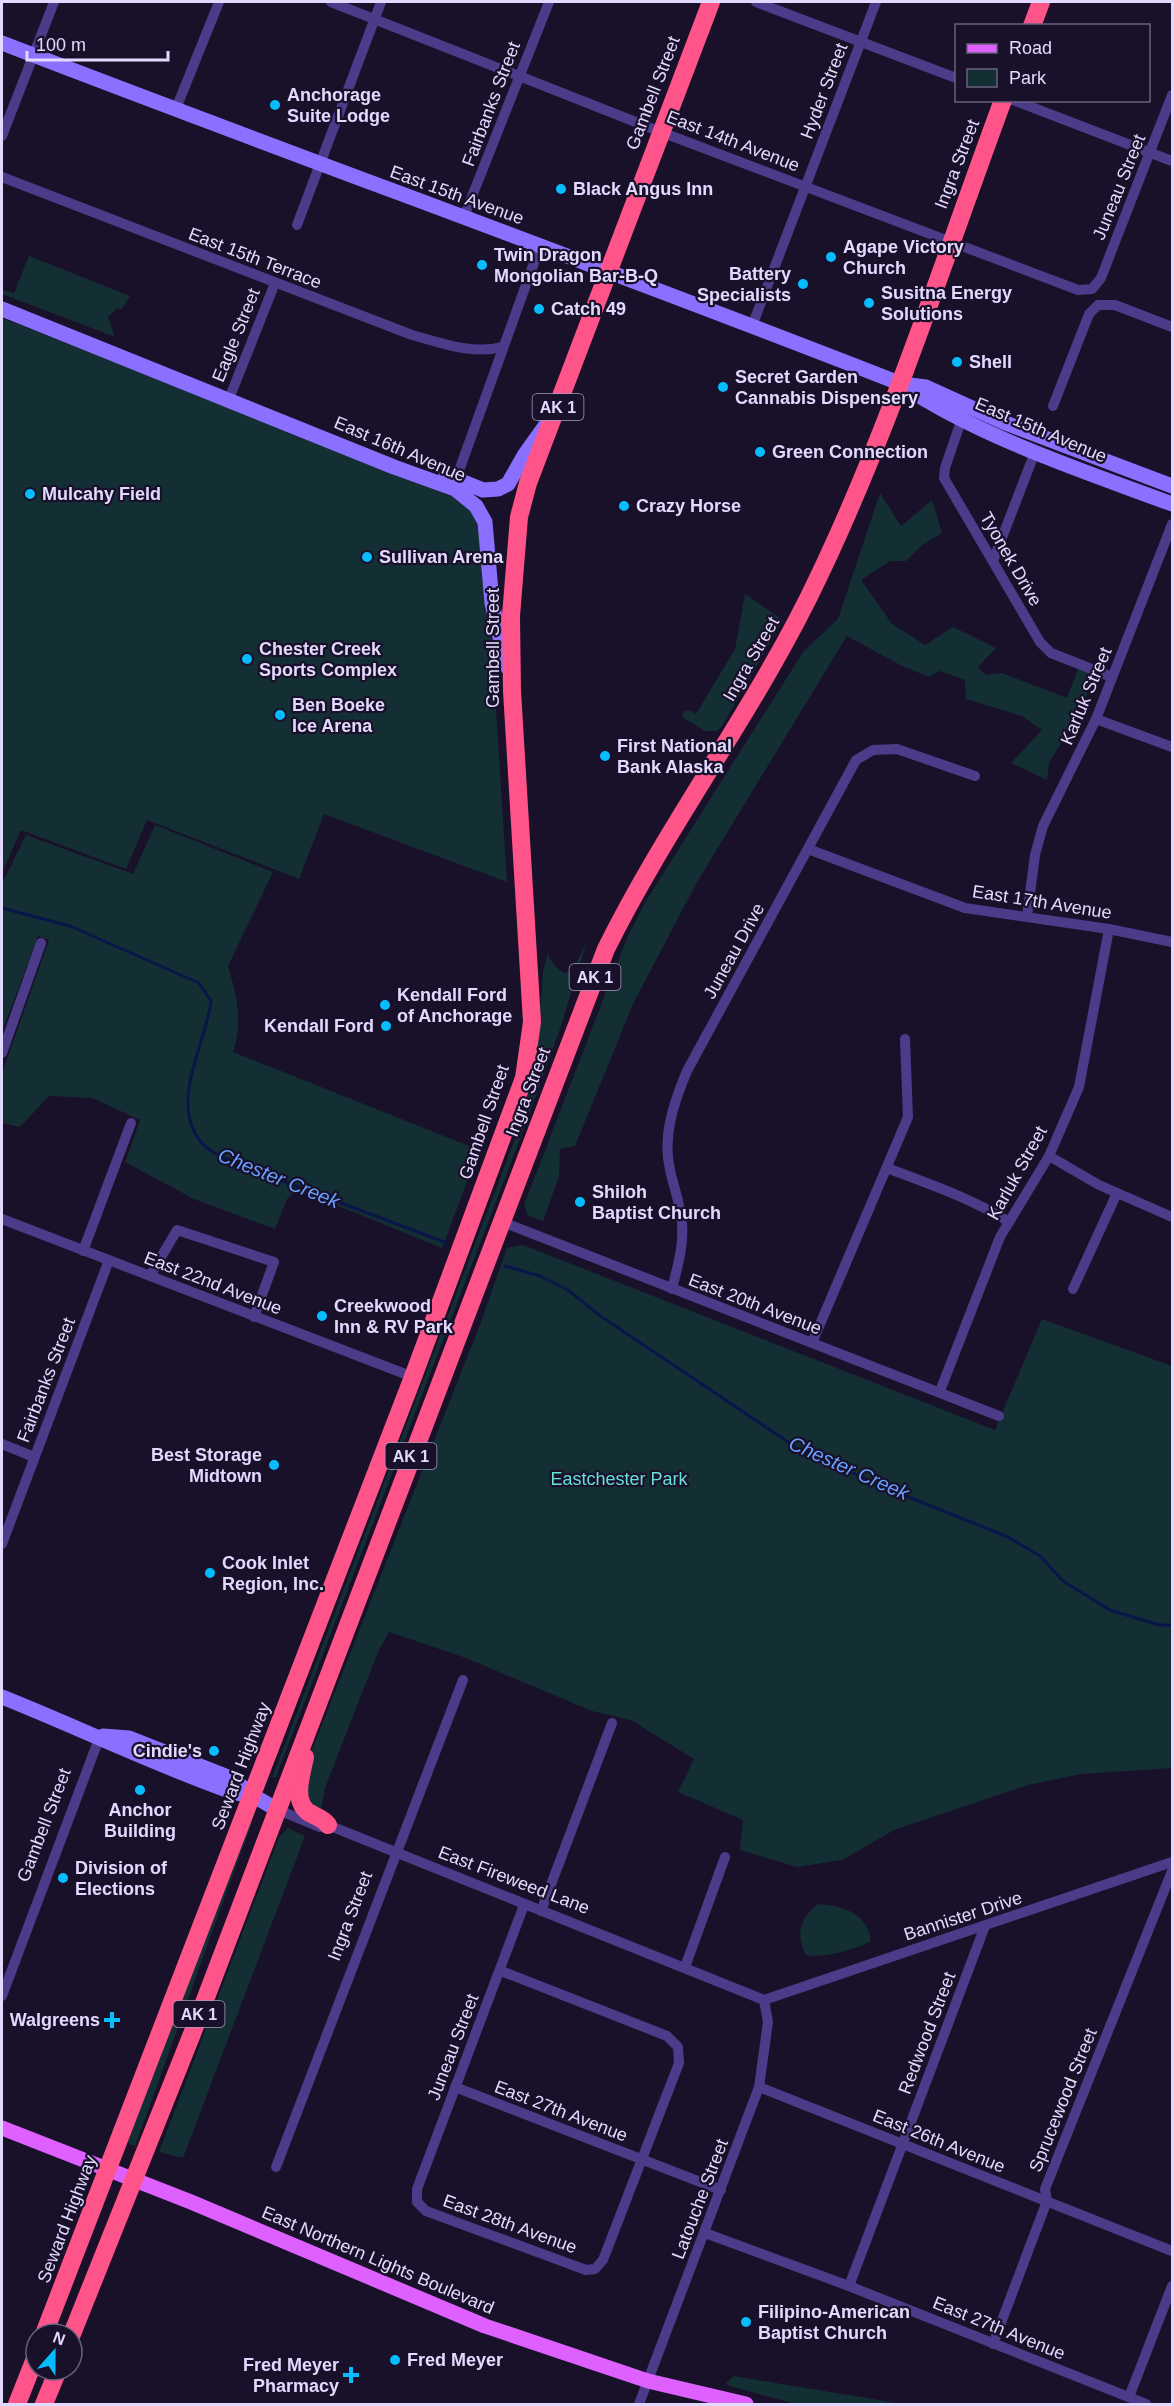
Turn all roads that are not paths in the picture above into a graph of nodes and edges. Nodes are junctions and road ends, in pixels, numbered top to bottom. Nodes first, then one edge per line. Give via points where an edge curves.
1 (54, 2) edge
2 (219, 2) edge
3 (331, 2) edge
4 (381, 2) edge
5 (549, 2) edge
6 (711, 2) edge
7 (756, 2) edge
8 (876, 2) edge
9 (1041, 2) edge
10 (374, 18) junction
11 (1033, 24) edge
12 (861, 41) junction
13 (2, 43) edge
14 (33, 55) junction
15 (519, 77) junction
16 (955, 77) edge
17 (1173, 95) edge
18 (1002, 102) edge
19 (1018, 102) edge
20 (175, 111) junction
21 (661, 132) junction
22 (2, 136) edge
23 (1151, 153) junction
24 (1173, 161) edge
25 (320, 164) junction
26 (2, 177) edge
27 (805, 187) junction
28 (464, 219) junction
29 (297, 225) dead end
30 (950, 242) junction
31 (540, 246) junction
32 (608, 271) junction
33 (274, 284) junction
34 (1092, 289) joint
35 (2, 309) edge
36 (752, 326) junction
37 (1173, 327) edge
38 (502, 347) junction
39 (899, 383) junction
40 (229, 399) junction
41 (1053, 406) dead end
42 (557, 410) junction
43 (962, 418) junction
44 (298, 426) junction
45 (1035, 452) junction
46 (456, 479) junction
47 (1173, 486) edge
48 (1173, 504) edge
49 (1173, 524) edge
50 (993, 561) junction
51 (1112, 677) junction
52 (513, 691) junction
53 (1096, 718) junction
54 (1173, 747) edge
55 (975, 776) dead end
56 (808, 849) junction
57 (1027, 916) junction
58 (1108, 929) junction
59 (1173, 942) edge
60 (41, 944) dead end
61 (905, 1039) dead end
62 (2, 1053) edge
63 (131, 1123) dead end
64 (1049, 1156) junction
65 (887, 1168) junction
66 (1117, 1193) junction
67 (475, 1212) joint
68 (1173, 1217) edge
69 (2, 1219) edge
70 (500, 1221) junction
71 (1009, 1222) junction
72 (83, 1251) junction
73 (109, 1260) junction
74 (150, 1276) junction
75 (672, 1289) junction
76 (1073, 1289) dead end
77 (254, 1317) junction
78 (812, 1343) junction
79 (413, 1377) junction
80 (940, 1391) junction
81 (999, 1416) dead end
82 (2, 1444) edge
83 (34, 1457) junction
84 (2, 1544) edge
85 (463, 1680) dead end
86 (321, 1691) junction
87 (2, 1697) edge
88 (612, 1723) dead end
89 (100, 1736) junction
90 (252, 1795) junction
91 (276, 1809) junction
92 (328, 1825) junction
93 (396, 1854) junction
94 (725, 1857) dead end
95 (1173, 1862) edge
96 (1173, 1871) edge
97 (524, 1905) junction
98 (541, 1911) junction
99 (985, 1926) junction
100 (685, 1967) junction
101 (501, 1971) junction
102 (2, 1996) edge
103 (764, 2000) junction
104 (455, 2087) junction
105 (759, 2087) junction
106 (2, 2128) edge
107 (903, 2144) junction
108 (643, 2160) junction
109 (276, 2168) dead end
110 (109, 2170) junction
111 (133, 2179) junction
112 (721, 2190) junction
113 (1047, 2201) junction
114 (417, 2202) joint
115 (705, 2233) junction
116 (1173, 2251) edge
117 (849, 2286) junction
118 (1173, 2286) edge
119 (49, 2322) edge
120 (77, 2322) edge
121 (993, 2344) junction
122 (648, 2381) junction
123 (26, 2382) edge
124 (53, 2382) edge
125 (1129, 2397) junction
126 (17, 2404) edge
127 (44, 2404) edge
128 (639, 2404) edge
129 (746, 2404) edge
130 (1146, 2404) edge

1 - 14 street
2 - 20 street
3 - 10 street, East 14th Avenue
4 - 10 street
5 - 15 street, Fairbanks Street
6 - 21 highway, Gambell Street / AK 1
7 - 12 street
8 - 12 street, Hyder Street
9 - 11 highway
10 - 15 street, East 14th Avenue
10 - 25 street
12 - 16 street
12 - 27 street, Hyder Street
13 - 14 main road, East 15th Avenue
14 - 20 main road, East 15th Avenue
14 - 22 street
15 - 21 street, East 14th Avenue
15 - 28 street, Fairbanks Street
17 - 23 street, Juneau Street
18 - 30 highway, Ingra Street / AK 1
19 - 23 street
20 - 25 main road, East 15th Avenue
21 - 27 street, East 14th Avenue
21 - 32 highway, Gambell Street / AK 1
23 - 24 street
23 - 34 street, Juneau Street via 1101,278
25 - 28 main road, East 15th Avenue
25 - 29 street
26 - 33 street, East 15th Terrace
27 - 30 street, East 14th Avenue
27 - 36 street, Hyder Street
28 - 31 main road, East 15th Avenue
30 - 34 street, East 14th Avenue via 1078,290
30 - 39 highway, Ingra Street / AK 1
31 - 32 main road, East 15th Avenue
31 - 38 street
32 - 36 main road, East 15th Avenue
32 - 42 highway, Gambell Street / AK 1
33 - 38 street, East 15th Terrace via 412,335 485,351
33 - 40 street, Eagle Street
35 - 40 main road, East 16th Avenue
36 - 39 main road, East 15th Avenue
37 - 41 street via 1114,305 1098,305 1089,314
38 - 46 street
39 - 43 main road, East 15th Avenue
39 - 47 main road, East 15th Avenue via 926,387 1003,422
39 - 70 highway, Ingra Street / AK 1 via 803,608 723,749 632,896 606,949
40 - 44 main road, East 16th Avenue
42 - 46 main road, East 16th Avenue via 508,484 483,490
42 - 52 highway, Gambell Street / AK 1 via 519,517 511,616
43 - 45 main road, East 15th Avenue
43 - 50 street, Tyonek Drive via 944,478
44 - 46 main road, East 16th Avenue via 343,436
44 - 52 main road, East 16th Avenue via 455,489 476,506 485,522 492,603
45 - 48 main road, East 15th Avenue
45 - 50 street
49 - 51 street, Karluk Street
50 - 51 street, Tyonek Drive via 1040,642 1051,653
51 - 53 street, Karluk Street
52 - 67 highway, Gambell Street / AK 1 via 532,1022 524,1078
53 - 54 street
53 - 57 street, Karluk Street via 1043,826
55 - 56 street, Juneau Drive via 897,749 873,750 856,760
56 - 57 street, East 17th Avenue via 965,908
56 - 75 street, Juneau Drive via 675,1098 667,1136 669,1167 682,1225 681,1251
57 - 58 street, East 17th Avenue
58 - 59 street, East 17th Avenue
58 - 64 street, Karluk Street via 1079,1087
60 - 62 street
61 - 65 street via 908,1117
63 - 72 street
64 - 66 street
64 - 71 street, Karluk Street
65 - 71 street via 953,1193
65 - 78 street
66 - 68 street
66 - 76 street
67 - 79 highway, Seward Highway / AK 1
69 - 72 street, East 22nd Avenue
70 - 75 street, East 20th Avenue
70 - 86 highway, AK 1
71 - 80 street, Karluk Street
72 - 73 street, East 22nd Avenue
73 - 74 street, East 22nd Avenue
73 - 83 street, Fairbanks Street
74 - 77 street, East 22nd Avenue
74 - 77 street via 177,1230 273,1262
75 - 78 street, East 20th Avenue
77 - 79 street, East 22nd Avenue
78 - 80 street, East 20th Avenue
79 - 90 highway, Seward Highway / AK 1
80 - 81 street, East 20th Avenue
82 - 83 street
83 - 84 street, Fairbanks Street
85 - 93 street, Ingra Street
86 - 91 highway, AK 1
86 - 92 highway via 298,1791 306,1810
87 - 89 main road, East Fireweed Lane
88 - 98 street
89 - 90 main road, East Fireweed Lane via 124,1750 201,1780
89 - 102 street, Gambell Street
90 - 91 main road, East Fireweed Lane
90 - 110 highway, Seward Highway / AK 1
91 - 92 street, East Fireweed Lane via 320,1827
91 - 111 highway, AK 1
92 - 93 street, East Fireweed Lane
93 - 97 street, East Fireweed Lane
93 - 109 street, Ingra Street
94 - 100 street
95 - 99 street, Bannister Drive
96 - 113 street, Sprucewood Street via 1045,2189
97 - 98 street, East Fireweed Lane
97 - 101 street, Juneau Street
98 - 100 street, East Fireweed Lane
99 - 103 street, Bannister Drive
99 - 107 street, Redwood Street
100 - 103 street, East Fireweed Lane
101 - 104 street, Juneau Street
101 - 108 street via 667,2036 678,2048 679,2063
103 - 105 street, Latouche Street via 768,2022
104 - 108 street, East 27th Avenue
104 - 114 street, Juneau Street via 417,2189
105 - 107 street, East 26th Avenue
105 - 112 street, Latouche Street
106 - 110 main road, East Northern Lights Boulevard
107 - 113 street, East 26th Avenue
107 - 117 street, Redwood Street
108 - 112 street, East 27th Avenue
108 - 114 street, East 28th Avenue via 603,2260 595,2269 586,2270 426,2211
110 - 111 main road, East Northern Lights Boulevard
110 - 119 highway, Seward Highway / AK 1
111 - 120 highway, AK 1
111 - 122 main road, East Northern Lights Boulevard via 484,2326
112 - 115 street, Latouche Street
113 - 116 street, East 26th Avenue
113 - 121 street, Sprucewood Street
115 - 117 street, East 27th Avenue
115 - 122 street, Latouche Street
117 - 121 street, East 27th Avenue
118 - 125 street
121 - 125 street, East 27th Avenue
122 - 128 street, Latouche Street
122 - 129 main road, East Northern Lights Boulevard
123 - 126 highway
124 - 127 highway
125 - 130 street, East 27th Avenue

